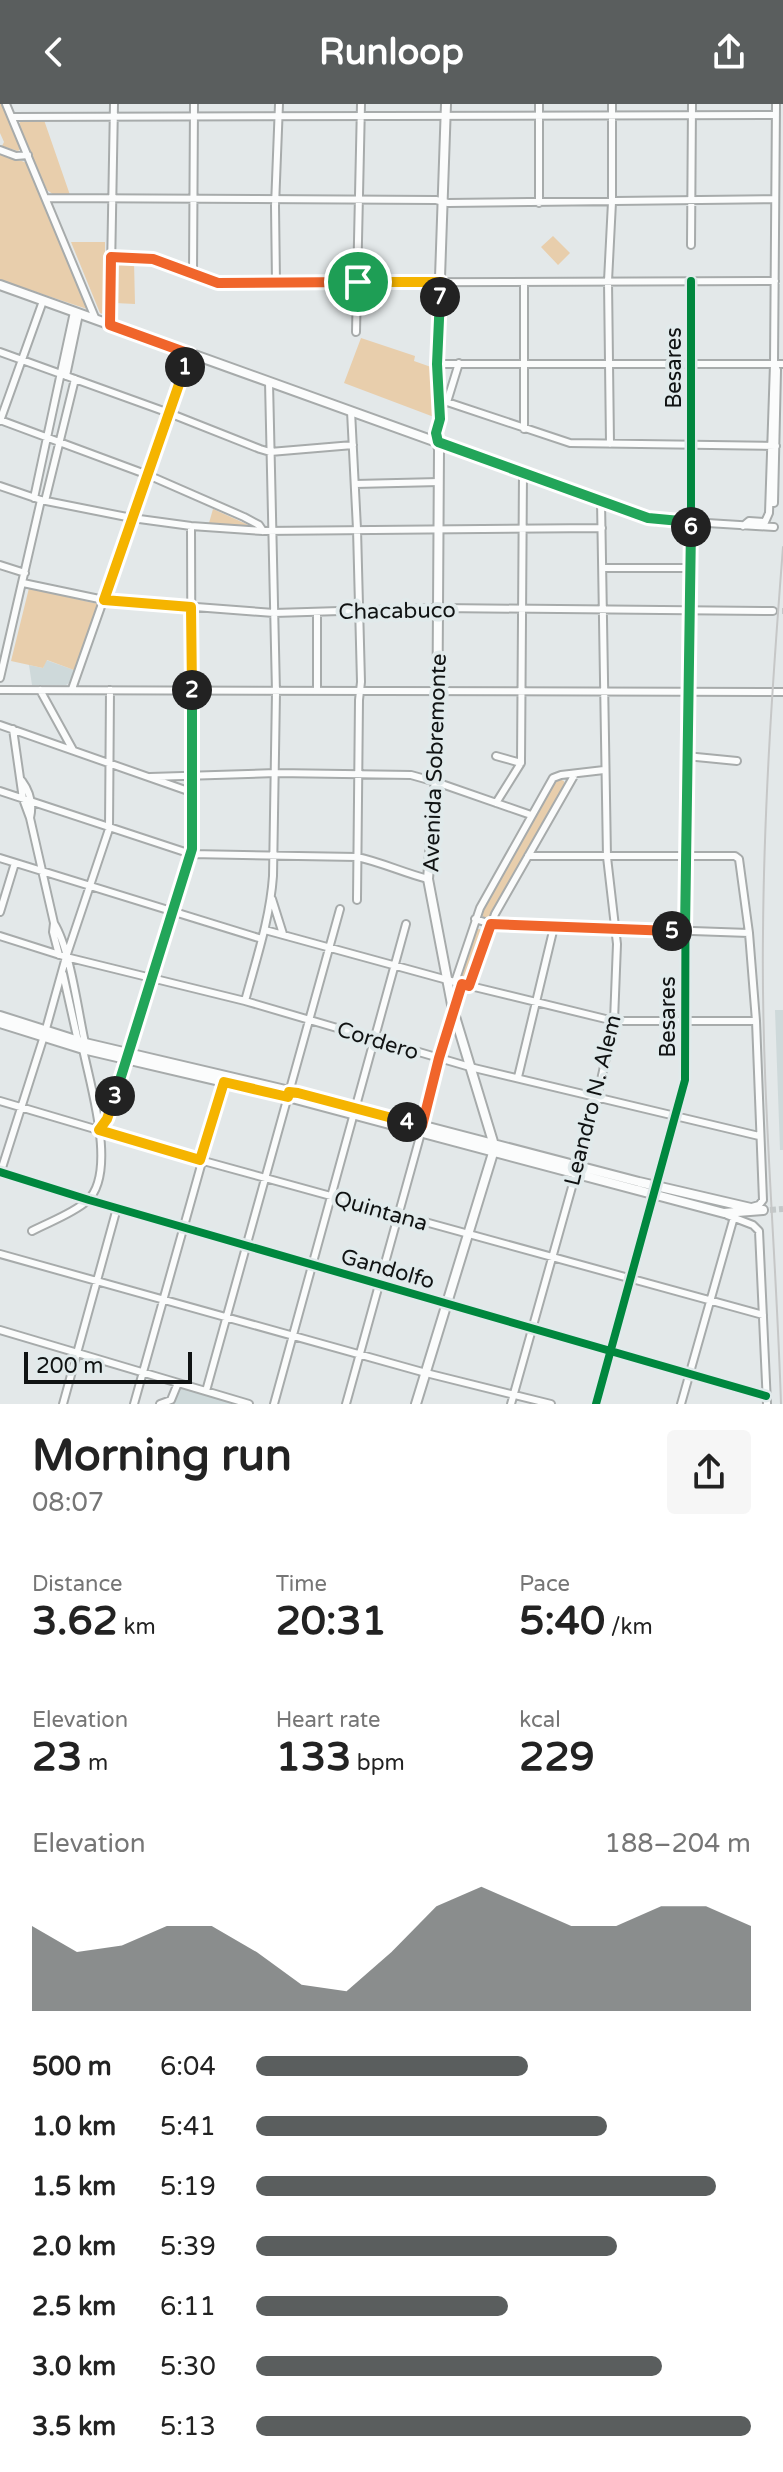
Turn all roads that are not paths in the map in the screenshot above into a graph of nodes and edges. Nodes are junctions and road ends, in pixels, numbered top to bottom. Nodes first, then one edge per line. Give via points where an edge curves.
1 (6, 104) edge
2 (114, 104) edge
3 (194, 104) edge
4 (279, 104) edge
5 (361, 104) edge
6 (446, 104) edge
7 (539, 104) edge
8 (612, 104) edge
9 (692, 104) edge
10 (776, 104) edge
11 (776, 115) junction
12 (445, 116) junction
13 (540, 116) junction
14 (692, 116) junction
15 (12, 117) junction
16 (115, 117) junction
17 (194, 117) junction
18 (278, 117) junction
19 (361, 117) junction
20 (612, 117) junction
21 (0, 150) edge
22 (28, 155) junction
23 (46, 198) junction
24 (112, 199) junction
25 (775, 199) junction
26 (193, 200) junction
27 (276, 200) junction
28 (359, 200) junction
29 (442, 201) junction
30 (612, 202) junction
31 (691, 202) junction
32 (539, 203) junction
33 (691, 245) dead end
34 (111, 257) junction
35 (193, 274) junction
36 (608, 281) junction
37 (691, 281) junction
38 (775, 281) junction
39 (276, 282) junction
40 (358, 282) junction
41 (441, 282) junction
42 (524, 282) junction
43 (0, 285) edge
44 (43, 301) junction
45 (77, 313) junction
46 (96, 320) junction
47 (110, 325) junction
48 (356, 332) dead end
49 (0, 352) edge
50 (190, 354) junction
51 (23, 360) junction
52 (459, 363) junction
53 (610, 363) junction
54 (437, 364) junction
55 (525, 364) junction
56 (691, 364) junction
57 (774, 364) junction
58 (783, 364) edge
59 (64, 375) junction
60 (75, 379) junction
61 (269, 382) junction
62 (443, 404) junction
63 (351, 411) junction
64 (169, 413) junction
65 (0, 420) edge
66 (524, 429) junction
67 (49, 437) junction
68 (59, 441) junction
69 (438, 442) junction
70 (610, 444) junction
71 (353, 445) junction
72 (690, 445) junction
73 (774, 446) junction
74 (270, 452) junction
75 (523, 473) junction
76 (148, 475) junction
77 (439, 482) junction
78 (355, 484) junction
79 (0, 486) edge
80 (40, 500) junction
81 (601, 501) junction
82 (132, 518) junction
83 (691, 522) junction
84 (191, 526) junction
85 (743, 526) junction
86 (774, 527) dead end
87 (439, 528) junction
88 (522, 528) junction
89 (602, 528) junction
90 (357, 529) junction
91 (263, 531) junction
92 (273, 532) junction
93 (0, 565) edge
94 (603, 568) junction
95 (690, 568) junction
96 (25, 573) junction
97 (23, 583) junction
98 (104, 600) junction
99 (191, 607) junction
100 (439, 608) junction
101 (521, 609) junction
102 (603, 609) junction
103 (689, 610) junction
104 (359, 611) junction
105 (773, 611) tunnel mouth
106 (317, 612) junction
107 (274, 613) junction
108 (4, 647) edge
109 (0, 678) edge
110 (72, 689) junction
111 (0, 690) edge
112 (40, 690) junction
113 (110, 690) junction
114 (192, 690) junction
115 (317, 691) junction
116 (439, 691) junction
117 (521, 691) junction
118 (276, 692) junction
119 (359, 692) junction
120 (603, 692) junction
121 (688, 692) junction
122 (783, 692) edge
123 (0, 725) edge
124 (13, 729) junction
125 (73, 751) junction
126 (496, 756) dead end
127 (686, 756) junction
128 (737, 761) dead end
129 (521, 763) junction
130 (109, 764) junction
131 (604, 770) junction
132 (276, 773) junction
133 (358, 774) junction
134 (575, 774) junction
135 (192, 775) junction
136 (562, 775) junction
137 (150, 777) junction
138 (436, 782) junction
139 (567, 786) junction
140 (0, 791) edge
141 (191, 792) junction
142 (26, 800) junction
143 (496, 803) junction
144 (531, 815) junction
145 (109, 829) junction
146 (191, 854) junction
147 (274, 856) junction
148 (528, 856) junction
149 (686, 856) junction
150 (357, 857) junction
151 (607, 857) junction
152 (0, 858) edge
153 (15, 863) junction
154 (42, 871) junction
155 (428, 879) junction
156 (90, 886) junction
157 (272, 899) junction
158 (357, 900) dead end
159 (340, 909) dead end
160 (0, 912) edge
161 (173, 912) junction
162 (475, 919) junction
163 (406, 924) dead end
164 (491, 924) junction
165 (554, 927) junction
166 (616, 929) junction
167 (265, 930) junction
168 (685, 931) junction
169 (749, 933) junction
170 (283, 934) junction
171 (0, 936) edge
172 (262, 939) junction
173 (329, 947) junction
174 (62, 956) junction
175 (395, 965) junction
176 (62, 971) junction
177 (152, 977) junction
178 (458, 983) junction
179 (245, 1001) junction
180 (536, 1002) junction
181 (453, 1010) junction
182 (0, 1016) edge
183 (309, 1019) junction
184 (614, 1021) junction
185 (684, 1021) junction
186 (756, 1021) junction
187 (0, 1023) edge
188 (45, 1034) junction
189 (375, 1039) junction
190 (82, 1044) junction
191 (128, 1056) junction
192 (439, 1058) junction
193 (470, 1067) junction
194 (518, 1077) junction
195 (225, 1079) junction
196 (289, 1094) junction
197 (597, 1098) junction
198 (0, 1101) edge
199 (20, 1107) junction
200 (355, 1112) junction
201 (675, 1117) junction
202 (99, 1130) junction
203 (422, 1130) junction
204 (759, 1136) junction
205 (493, 1149) junction
206 (200, 1160) junction
207 (576, 1170) junction
208 (0, 1173) edge
209 (267, 1179) junction
210 (656, 1191) junction
211 (332, 1197) junction
212 (89, 1200) junction
213 (747, 1207) junction
214 (117, 1208) junction
215 (724, 1213) junction
216 (398, 1215) junction
217 (734, 1217) junction
218 (182, 1227) junction
219 (32, 1231) dead end
220 (468, 1235) junction
221 (248, 1246) junction
222 (0, 1254) edge
223 (551, 1257) junction
224 (313, 1265) junction
225 (97, 1280) junction
226 (631, 1280) junction
227 (380, 1284) junction
228 (162, 1299) junction
229 (709, 1301) junction
230 (448, 1303) junction
231 (763, 1315) junction
232 (228, 1317) junction
233 (531, 1327) junction
234 (0, 1330) edge
235 (293, 1335) junction
236 (611, 1351) junction
237 (76, 1353) junction
238 (359, 1354) junction
239 (142, 1372) junction
240 (426, 1373) junction
241 (689, 1374) junction
242 (178, 1383) junction
243 (206, 1391) junction
244 (513, 1394) junction
245 (766, 1400) edge
246 (63, 1404) edge
247 (134, 1404) edge
248 (160, 1404) edge
249 (249, 1404) edge
250 (274, 1404) edge
251 (346, 1404) edge
252 (416, 1404) edge
253 (511, 1404) edge
254 (551, 1404) edge
255 (596, 1404) edge
256 (681, 1404) edge

1 - 15 street
2 - 16 street
3 - 17 street
4 - 18 street
5 - 19 street
6 - 12 main road, Avenida Sobremonte
7 - 13 street
8 - 20 street
9 - 14 street
10 - 11 street
11 - 14 street
11 - 25 street
12 - 13 street
12 - 19 street
12 - 29 main road, Avenida Sobremonte
13 - 20 street
13 - 32 street
14 - 20 street
14 - 31 street
15 - 16 street
15 - 22 street
16 - 17 street
16 - 24 street
17 - 18 street
17 - 26 street
18 - 19 street
18 - 27 street
19 - 28 street
20 - 30 street
21 - 22 street
22 - 23 street
23 - 24 street
23 - 46 street
24 - 26 street
24 - 34 street
25 - 31 street
25 - 38 street
26 - 27 street
26 - 35 street
27 - 28 street
27 - 39 street
28 - 29 street
28 - 40 street
29 - 32 street
29 - 41 main road, Avenida Sobremonte
30 - 31 street
30 - 32 street
30 - 36 street
31 - 33 street
34 - 35 street via 153,259
34 - 47 street
35 - 39 street via 218,283
36 - 37 street
36 - 42 street
36 - 53 street
37 - 38 street
37 - 56 street, Besares
38 - 57 street
39 - 40 street
40 - 41 street
40 - 48 street
41 - 42 street
41 - 54 main road, Avenida Sobremonte
42 - 55 street
43 - 44 main road
44 - 45 main road
44 - 51 street
45 - 46 main road
45 - 59 street
46 - 47 main road
47 - 50 main road
49 - 51 street
50 - 61 main road
50 - 64 street
51 - 59 street
51 - 65 street
52 - 54 street
52 - 55 street
52 - 62 street
53 - 55 street
53 - 56 street
53 - 70 street
54 - 62 main road, Avenida Sobremonte
55 - 66 street
56 - 57 street
56 - 72 street, Besares
57 - 58 street
57 - 73 street
59 - 60 street
59 - 67 street
60 - 64 street
60 - 68 street
61 - 63 main road
61 - 74 street
62 - 66 street
62 - 69 main road, Avenida Sobremonte
63 - 69 main road
63 - 71 street
64 - 74 street
64 - 76 street
65 - 67 street
66 - 70 street via 570,443
67 - 68 street
67 - 80 street
68 - 76 street
68 - 80 street
69 - 75 main road
69 - 77 main road, Avenida Sobremonte
70 - 72 street
71 - 74 street
71 - 78 street
72 - 73 street
72 - 83 street, Besares
73 - 85 street via 769,513 765,522
74 - 92 street
75 - 81 main road
75 - 88 street
76 - 82 street
76 - 91 street via 244,517
77 - 78 street
77 - 87 main road, Avenida Sobremonte
78 - 90 street
79 - 80 street
80 - 82 street
80 - 96 street
81 - 83 main road via 659,521
81 - 89 street, Leandro N. Alem
82 - 84 street
82 - 98 street
83 - 85 street
83 - 95 street, Besares
84 - 91 street
84 - 99 street
85 - 86 street
87 - 88 street
87 - 90 street
87 - 100 main road, Avenida Sobremonte
88 - 89 street
88 - 101 street
89 - 94 street, Leandro N. Alem
90 - 92 street
90 - 104 street
91 - 92 street
92 - 107 street
93 - 96 street
94 - 95 street
94 - 102 street, Leandro N. Alem
95 - 103 street, Besares
96 - 97 street
97 - 98 street, Chacabuco
97 - 108 street
98 - 99 street, Chacabuco
98 - 110 street
99 - 107 street, Chacabuco
99 - 114 street
100 - 101 street, Chacabuco
100 - 104 street, Chacabuco
100 - 116 main road, Avenida Sobremonte
101 - 102 street, Chacabuco
101 - 117 street
102 - 103 street, Chacabuco
102 - 120 street, Leandro N. Alem
103 - 105 street, Chacabuco
103 - 121 street, Besares
104 - 106 street, Chacabuco
104 - 119 street
106 - 107 street, Chacabuco
106 - 115 street
107 - 118 street
108 - 109 street
110 - 112 street
110 - 113 street
111 - 112 street
112 - 125 street
113 - 114 street
113 - 130 street
114 - 118 street
114 - 135 street
115 - 118 street
115 - 119 street
116 - 117 street
116 - 119 street
116 - 138 main road, Avenida Sobremonte
117 - 120 street
117 - 129 street
118 - 132 street
119 - 133 street
120 - 121 street
120 - 131 street, Leandro N. Alem
121 - 122 street
121 - 127 street, Besares
123 - 124 street
124 - 125 street
124 - 142 street
125 - 130 street
126 - 129 street
127 - 128 street
127 - 149 street, Besares
129 - 143 street
130 - 137 street
130 - 145 street
131 - 134 street
131 - 151 street, Leandro N. Alem
132 - 133 street
132 - 135 street
132 - 147 street
133 - 138 street via 411,775
133 - 150 street
134 - 136 street
134 - 139 street
135 - 137 street
135 - 141 street
136 - 139 street
136 - 144 street via 553,778
137 - 141 street
138 - 143 street
138 - 155 main road, Avenida Sobremonte
139 - 148 street
140 - 142 street
141 - 146 street
142 - 145 street
142 - 154 street
143 - 144 street
144 - 162 street
145 - 146 street
145 - 156 street
146 - 147 street
146 - 161 street
147 - 150 street
147 - 157 street
148 - 151 street
148 - 164 street
149 - 151 street
149 - 168 street, Besares
149 - 169 street via 739,859
150 - 155 street
150 - 158 street
151 - 166 street, Leandro N. Alem
152 - 153 street
153 - 154 street
153 - 160 street
154 - 156 street
154 - 174 street
155 - 178 main road, Avenida Sobremonte
156 - 161 street
156 - 174 street
157 - 167 street
157 - 170 street
159 - 173 street
161 - 172 street
161 - 177 street
162 - 164 street
162 - 178 street
163 - 175 street
164 - 165 street
164 - 178 street
165 - 166 street
165 - 180 street
166 - 168 street
166 - 184 street, Leandro N. Alem
167 - 170 street
167 - 172 street
168 - 169 street
168 - 185 street, Besares
169 - 186 street
170 - 173 street
171 - 174 street, Cordero
172 - 179 street
173 - 175 street
173 - 183 street
174 - 176 street
174 - 177 street, Cordero
174 - 190 street
175 - 178 street
175 - 189 street
176 - 188 street
176 - 190 street
177 - 179 street, Cordero
177 - 191 street
178 - 180 street
178 - 181 main road, Avenida Sobremonte
178 - 181 street
179 - 183 street, Cordero
180 - 184 street
180 - 194 street
181 - 192 street
181 - 193 main road, Avenida Sobremonte
182 - 188 main road
183 - 189 street, Cordero
183 - 196 street
184 - 185 street
184 - 197 street, Leandro N. Alem
185 - 186 street
185 - 201 street, Besares via 685,1080
186 - 204 street
187 - 188 main road
188 - 190 main road
188 - 199 street
189 - 192 street, Cordero
189 - 200 street
190 - 191 main road
190 - 202 street
191 - 195 main road
191 - 202 street
192 - 193 street, Cordero
192 - 203 street
193 - 194 street, Cordero
193 - 205 main road, Avenida Sobremonte
194 - 197 street, Cordero
195 - 196 main road
195 - 206 street
196 - 200 main road
196 - 209 street
197 - 201 street, Cordero
197 - 207 street, Leandro N. Alem
198 - 199 street, Quintana
199 - 202 street, Quintana
199 - 208 street
200 - 203 main road
200 - 211 street
201 - 204 street, Cordero
201 - 210 street, Besares
202 - 206 street, Quintana
202 - 212 street via 101,1169
203 - 205 main road
203 - 216 street
204 - 213 street via 762,1202
205 - 207 main road
205 - 220 main road
206 - 209 street, Quintana
206 - 218 street
207 - 210 main road
207 - 223 street, Leandro N. Alem
208 - 212 street, Gandolfo
209 - 211 street, Quintana
209 - 221 street
210 - 213 main road
210 - 215 main road
210 - 226 street, Besares
211 - 216 street, Quintana
211 - 224 street
212 - 214 street, Gandolfo
212 - 219 street
213 - 215 main road via 766,1210
214 - 218 street, Gandolfo
214 - 225 street
215 - 217 street
216 - 220 street, Quintana
216 - 227 street
217 - 229 street
217 - 231 street via 757,1227
218 - 221 street, Gandolfo
218 - 228 street
220 - 223 street, Quintana
220 - 230 main road
221 - 224 street, Gandolfo
221 - 232 street
222 - 225 street
223 - 226 street, Quintana
223 - 233 street, Leandro N. Alem
224 - 227 street, Gandolfo
224 - 235 street
225 - 228 street
225 - 237 street
226 - 229 street, Quintana
226 - 236 street, Besares
227 - 230 street, Gandolfo
227 - 238 street
228 - 232 street
228 - 239 street
229 - 231 street, Quintana
229 - 241 street
230 - 233 street, Gandolfo
230 - 240 main road
231 - 245 street
232 - 235 street
232 - 243 street
233 - 236 street, Gandolfo
233 - 244 street, Leandro N. Alem
234 - 237 street
235 - 238 street
235 - 250 street
236 - 241 street, Gandolfo
236 - 255 street, Besares
237 - 239 street
237 - 246 street
238 - 240 street
238 - 251 street
239 - 242 street
239 - 247 street
240 - 244 street
240 - 252 main road
241 - 245 street, Gandolfo
241 - 256 street
242 - 243 street
242 - 248 street via 171,1400
243 - 249 street
244 - 253 street, Leandro N. Alem
244 - 254 street

